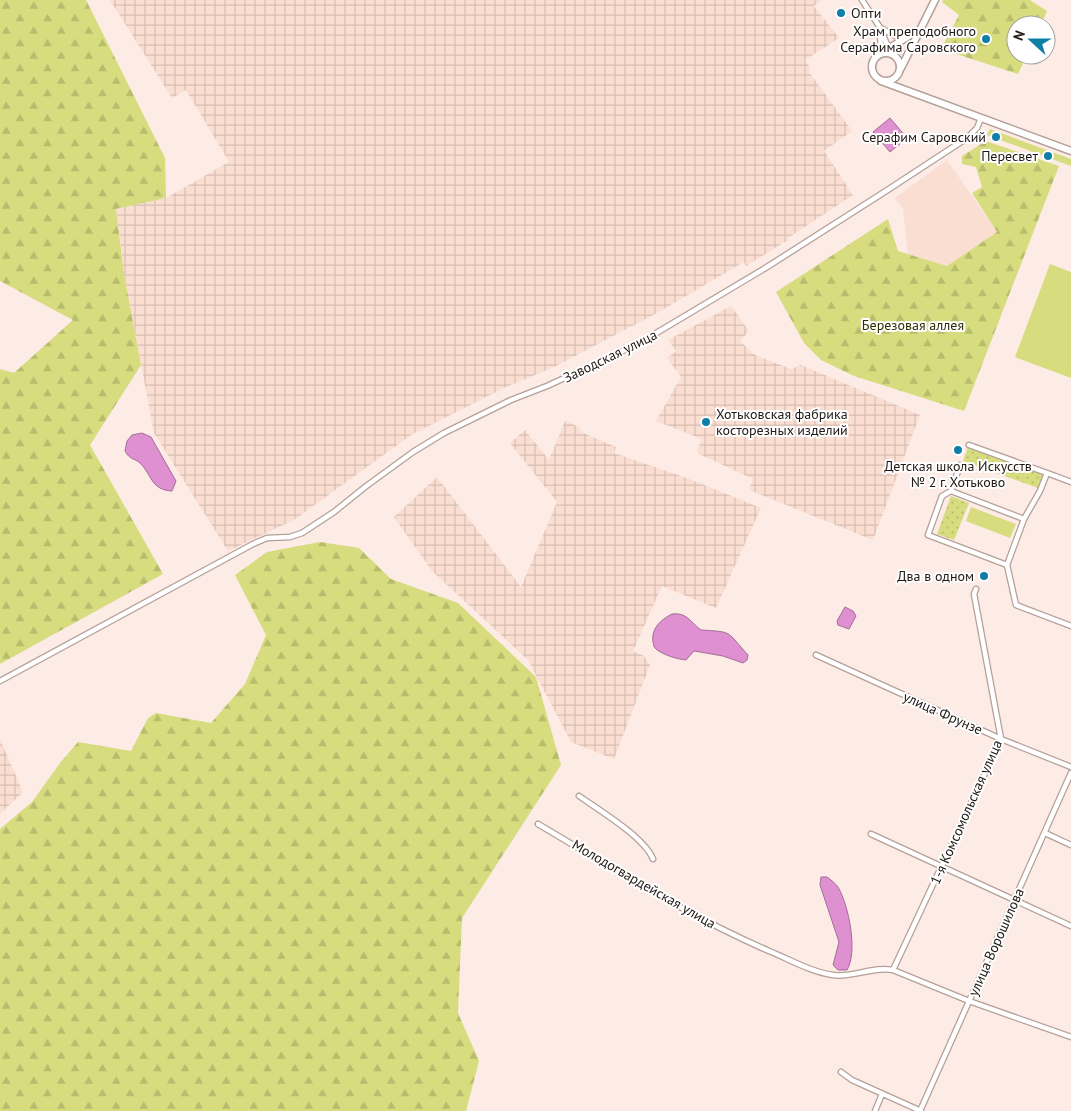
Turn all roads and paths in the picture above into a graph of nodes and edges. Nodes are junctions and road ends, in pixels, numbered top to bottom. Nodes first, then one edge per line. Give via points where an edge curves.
1 (862, 0) edge
2 (935, 0) edge
3 (879, 25) junction
4 (921, 27) junction
5 (912, 36) junction
6 (889, 49) junction
7 (881, 53) junction
8 (895, 56) junction
9 (875, 58) junction
10 (899, 72) junction
11 (881, 81) junction
12 (907, 90) junction
13 (981, 118) junction
14 (1071, 151) edge
15 (969, 445) dead end
16 (960, 465) dead end
17 (1047, 473) junction
18 (1071, 482) edge
19 (951, 491) junction
20 (1024, 519) junction
21 (1007, 565) junction
22 (976, 589) dead end
23 (1071, 626) edge
24 (816, 655) dead end
25 (0, 681) edge
26 (1001, 740) junction
27 (1071, 767) edge
28 (1071, 773) edge
29 (579, 796) dead end
30 (538, 824) dead end
31 (1045, 833) junction
32 (871, 834) dead end
33 (1071, 845) edge
34 (653, 859) dead end
35 (942, 867) junction
36 (1015, 901) junction
37 (1071, 926) edge
38 (893, 970) junction
39 (970, 1001) junction
40 (1071, 1037) edge
41 (841, 1072) dead end
42 (882, 1094) junction
43 (875, 1111) edge
44 (920, 1111) edge

1 - 3 street
2 - 4 street
3 - 5 street via 896,36
3 - 6 street
3 - 9 street via 881,47
4 - 5 street
4 - 10 street
5 - 6 street
6 - 7 street
6 - 8 street
7 - 8 street
7 - 9 street
8 - 10 street via 900,63
9 - 11 street via 871,69
10 - 11 street via 891,80
10 - 12 street via 901,85
11 - 12 street
12 - 13 street
13 - 14 street
13 - 25 street, Заводская улица via 977,128 966,138 886,192 653,335 444,433 302,533 260,541
15 - 17 street
16 - 19 street
17 - 18 street
17 - 20 street
19 - 20 street
19 - 21 street via 942,496 928,535
20 - 21 street
21 - 23 street via 1016,605
22 - 26 street, 1-я Комсомольская улица via 974,594
24 - 26 street, улица Фрунзе
26 - 27 street, улица Фрунзе
26 - 35 street, 1-я Комсомольская улица
28 - 31 street, улица Ворошилова
29 - 34 street via 646,847
30 - 38 street, Молодогвардейская улица via 674,905 807,967 844,976
31 - 33 street
31 - 36 street, улица Ворошилова
32 - 35 street
35 - 36 street
35 - 38 street, 1-я Комсомольская улица
36 - 37 street
36 - 39 street, улица Ворошилова
38 - 39 street
39 - 40 street
39 - 44 street, улица Ворошилова
41 - 42 street
42 - 43 street
42 - 44 street

